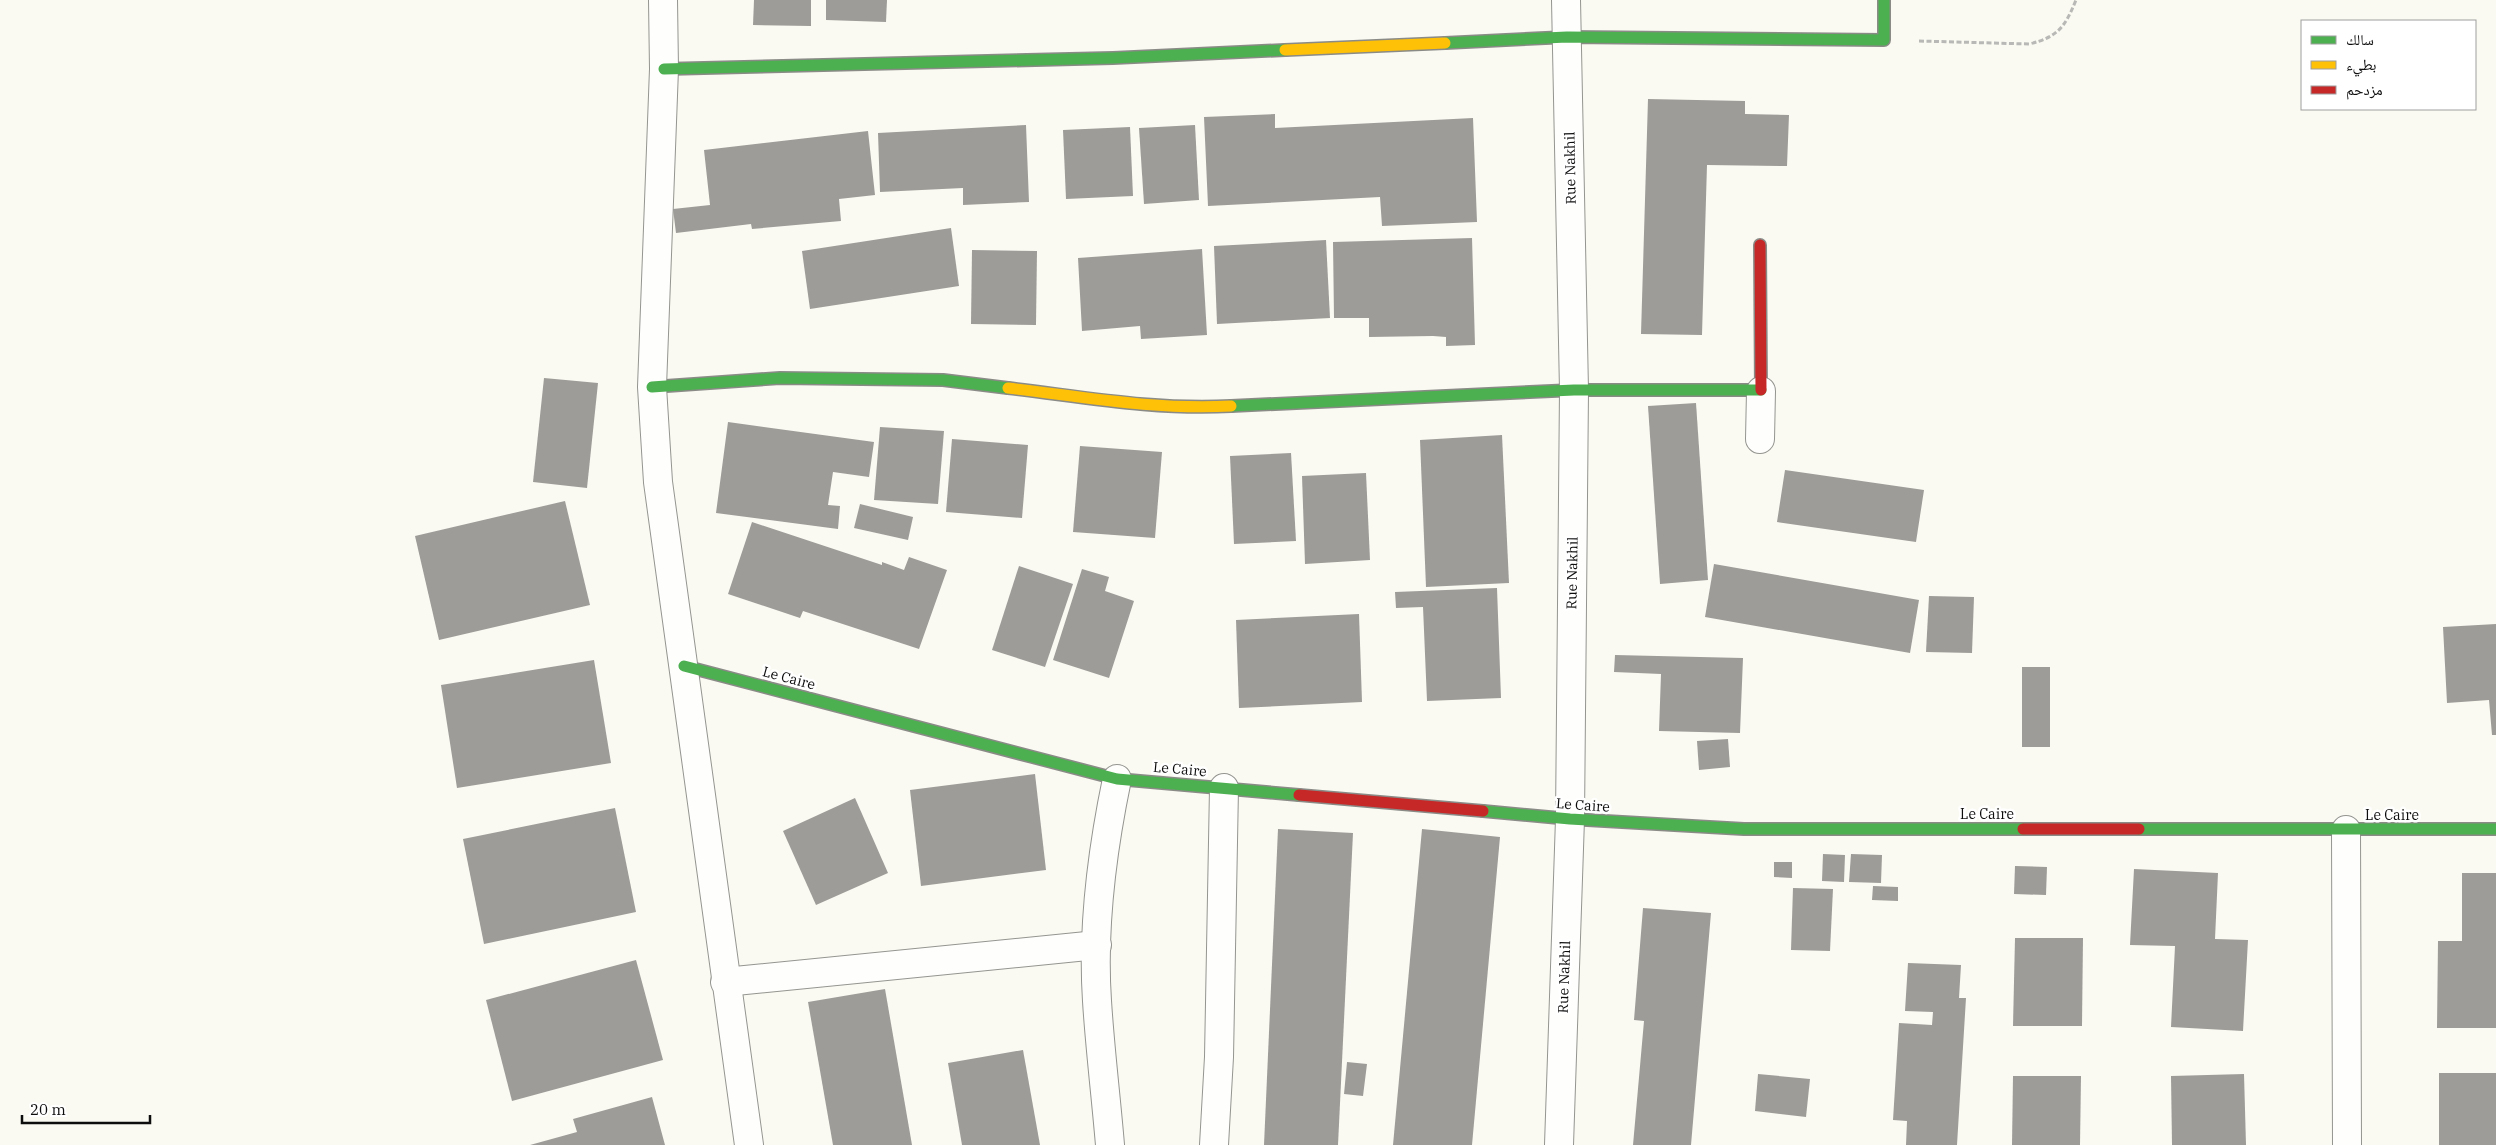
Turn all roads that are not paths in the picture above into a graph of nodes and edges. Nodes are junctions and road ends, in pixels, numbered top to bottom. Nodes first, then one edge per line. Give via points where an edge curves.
1 (664, 0) edge
2 (1566, 0) edge
3 (1884, 0) edge
4 (1567, 37) junction
5 (664, 69) junction
6 (1760, 245) dead end
7 (652, 388) junction
8 (1574, 390) junction
9 (1761, 391) junction
10 (1760, 439) dead end
11 (684, 666) junction
12 (1117, 779) junction
13 (1224, 788) junction
14 (1570, 820) junction
15 (2496, 829) edge
16 (2346, 830) junction
17 (1097, 945) junction
18 (725, 982) junction
19 (749, 1145) edge
20 (1110, 1145) edge
21 (1214, 1145) edge
22 (1558, 1145) edge
23 (2347, 1145) edge

1 - 5 street
2 - 4 street, Rue Nakhil
3 - 4 street via 1884,40
4 - 5 street via 1113,58
4 - 8 street, Rue Nakhil
5 - 7 street
6 - 9 street
7 - 8 street via 780,378 942,380 1125,404 1187,408
7 - 11 street via 658,482
8 - 9 street
8 - 14 street, Rue Nakhil
9 - 10 street
11 - 12 street, Le Caire
11 - 18 street
12 - 13 street, Le Caire
12 - 17 street via 1105,837
13 - 14 street, Le Caire
13 - 21 street via 1219,1057
14 - 16 street, Le Caire via 1744,829
14 - 22 street, Rue Nakhil
15 - 16 street, Le Caire
16 - 23 street
17 - 18 street
17 - 20 street via 1097,1000
18 - 19 street

